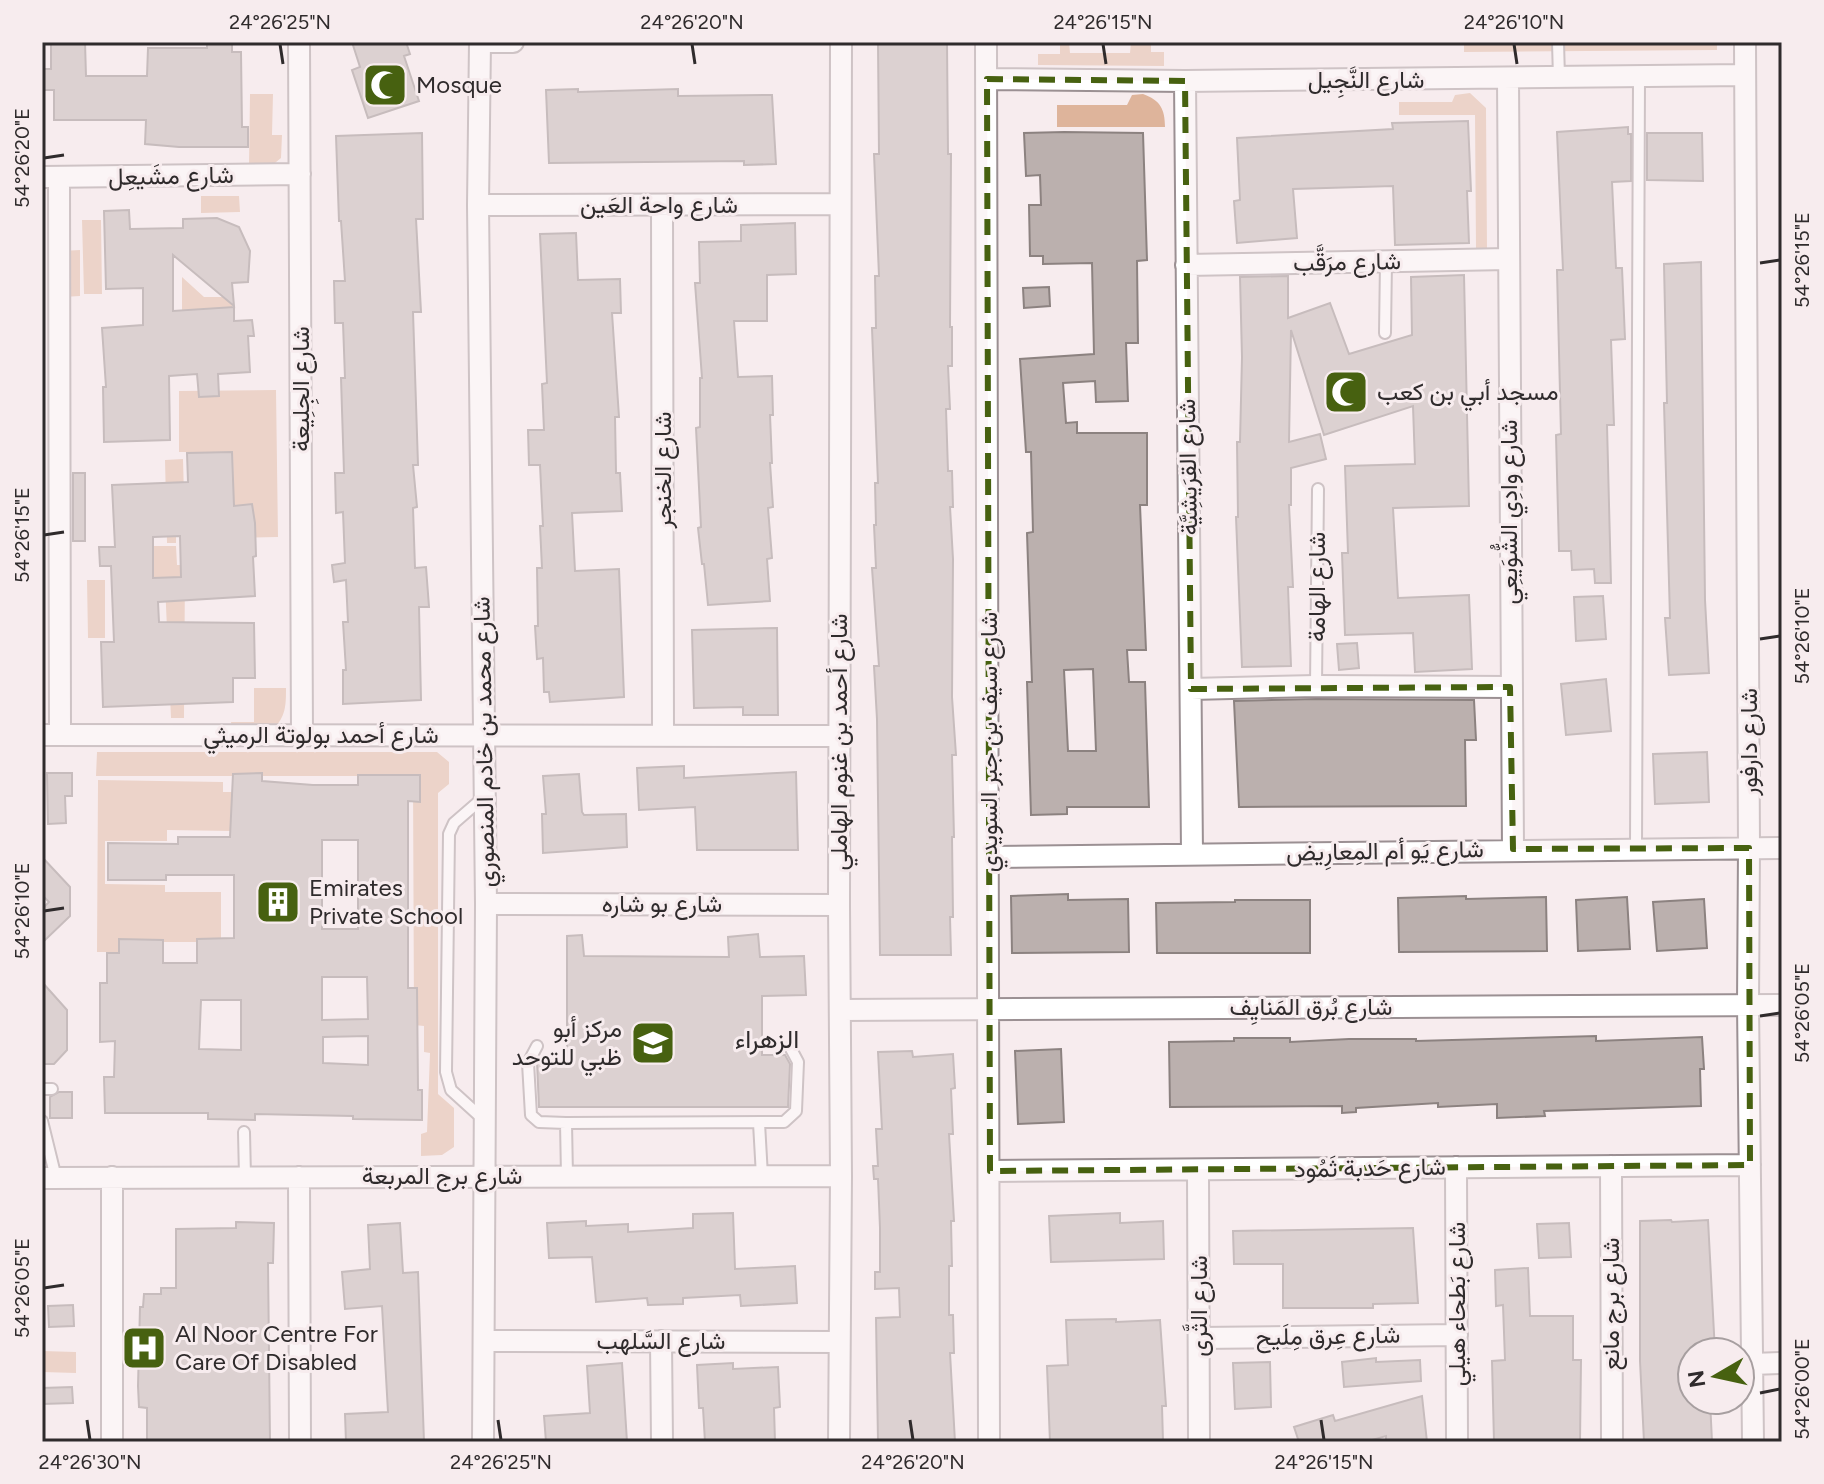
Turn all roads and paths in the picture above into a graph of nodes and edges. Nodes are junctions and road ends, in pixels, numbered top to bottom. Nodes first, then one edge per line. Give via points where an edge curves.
1 (299, 42) edge
2 (480, 42) edge
3 (513, 42) edge
4 (841, 42) edge
5 (986, 42) edge
6 (1558, 42) edge
7 (1745, 42) edge
8 (1745, 75) junction
9 (1639, 77) junction
10 (1559, 78) junction
11 (987, 79) junction
12 (1508, 79) junction
13 (1185, 81) junction
14 (300, 174) junction
15 (50, 177) edge
16 (840, 204) junction
17 (478, 205) junction
18 (662, 205) junction
19 (1508, 259) junction
20 (1386, 261) junction
21 (1186, 265) junction
22 (1385, 333) dead end
23 (1318, 489) dead end
24 (1316, 686) junction
25 (1510, 687) junction
26 (1191, 689) junction
27 (51, 735) edge
28 (302, 735) junction
29 (485, 735) junction
30 (663, 735) junction
31 (839, 736) junction
32 (485, 796) junction
33 (1636, 847) junction
34 (1749, 848) junction
35 (1782, 848) edge
36 (1513, 849) junction
37 (1192, 853) junction
38 (989, 857) junction
39 (486, 904) junction
40 (839, 905) junction
41 (1748, 1005) junction
42 (1782, 1005) edge
43 (989, 1009) junction
44 (840, 1010) junction
45 (537, 1046) dead end
46 (790, 1047) dead end
47 (42, 1121) edge
48 (485, 1121) junction
49 (566, 1123) junction
50 (759, 1123) junction
51 (244, 1132) dead end
52 (1750, 1165) junction
53 (1611, 1166) junction
54 (1456, 1167) junction
55 (990, 1171) junction
56 (1198, 1171) junction
57 (485, 1175) junction
58 (567, 1176) junction
59 (762, 1176) junction
60 (841, 1176) junction
61 (112, 1177) junction
62 (245, 1177) junction
63 (299, 1177) junction
64 (49, 1178) edge
65 (1457, 1335) junction
66 (1752, 1336) edge
67 (1199, 1338) junction
68 (484, 1341) junction
69 (661, 1341) junction
70 (839, 1342) junction
71 (1782, 1363) edge
72 (1756, 1364) edge
73 (1753, 1416) edge
74 (112, 1442) edge
75 (300, 1442) edge
76 (483, 1442) edge
77 (662, 1442) edge
78 (839, 1442) edge
79 (989, 1442) edge
80 (1199, 1442) edge
81 (1457, 1442) edge
82 (1612, 1442) edge
83 (1753, 1442) edge

1 - 14 street, شارع الجِلِيعة
2 - 3 street
2 - 17 street, شارع محمد بن خادم المنصوري
4 - 16 street, شارع أحمد بن غنوم الهاملي
5 - 11 street, شارع سيف بن جبر السويدي
6 - 10 lane
7 - 8 street, شارع دارفور
8 - 9 street, شارع النَّجِيل
8 - 34 street, شارع دارفور
9 - 10 street, شارع النَّجِيل
9 - 33 lane
10 - 12 street, شارع النَّجِيل
11 - 13 street, شارع النَّجِيل
11 - 38 street, شارع سيف بن جبر السويدي
12 - 13 street, شارع النَّجِيل
12 - 19 street, شارع وادِي الشُّوَيعِي
13 - 21 street, شارع القِرَيشِيَّة
14 - 15 street, شارع مشَيعِل
14 - 28 street, شارع الجِلِيعة
15 - 27 street
16 - 18 street, شارع واحة العَين
16 - 31 street, شارع أحمد بن غنوم الهاملي
17 - 18 street, شارع واحة العَين
17 - 29 street, شارع محمد بن خادم المنصوري
18 - 30 street, شارع الخنجر
19 - 20 street, شارع مرَقَّب
19 - 25 street, شارع وادِي الشُّوَيعِي
20 - 21 street, شارع مرَقَّب
20 - 22 lane
21 - 26 street, شارع القِرَيشِيَّة
23 - 24 lane, شارع الهامة
24 - 25 street
24 - 26 street
25 - 36 street, شارع وادِي الشُّوَيعِي
26 - 37 street, شارع القِرَيشِيَّة
27 - 28 street, شارع أحمد بولوتة الرميثي
28 - 29 street, شارع أحمد بولوتة الرميثي
29 - 30 street, شارع أحمد بولوتة الرميثي
29 - 32 street, شارع محمد بن خادم المنصوري
30 - 31 street, شارع أحمد بولوتة الرميثي
31 - 40 street, شارع أحمد بن غنوم الهاملي
32 - 39 street, شارع محمد بن خادم المنصوري
32 - 48 lane via 449,834 446,1072 451,1090
33 - 34 street, شارع يَو أم المِعارِيض
33 - 36 street, شارع يَو أم المِعارِيض
34 - 35 street, شارع يَو أم المِعارِيض
34 - 41 street, شارع دارفور
36 - 37 street, شارع يَو أم المِعارِيض
37 - 38 street, شارع يَو أم المِعارِيض
38 - 43 street, شارع سيف بن جبر السويدي
39 - 40 street, شارع بو شاره
39 - 48 street, شارع محمد بن خادم المنصوري
40 - 44 street, شارع أحمد بن غنوم الهاملي
41 - 42 street, شارع بُرق المَنايِف
41 - 43 street, شارع بُرق المَنايِف
41 - 52 street, شارع دارفور
43 - 44 street, شارع بُرق المَنايِف
43 - 55 street, شارع سيف بن جبر السويدي
44 - 60 street, شارع أحمد بن غنوم الهاملي
45 - 49 lane via 528,1063 531,1115 539,1122
46 - 50 lane via 798,1062 796,1111 784,1122
47 - 64 lane
48 - 57 street, شارع محمد بن خادم المنصوري
49 - 50 lane
49 - 58 lane
50 - 59 lane
51 - 62 lane
52 - 53 street, شارع حَدبة ثَمُود
52 - 66 street, شارع دارفور
53 - 54 street, شارع حَدبة ثَمُود
53 - 82 street, شارع برج مانع
54 - 56 street, شارع حَدبة ثَمُود
54 - 65 street, شارع بَطحاء هيلي
55 - 56 street, شارع حَدبة ثَمُود
55 - 79 street, شارع سيف بن جبر السويدي
56 - 67 street, شارع الثَّرى
57 - 58 street, شارع برج المربعة
57 - 63 street, شارع برج المربعة
57 - 68 street, شارع محمد بن خادم المنصوري
58 - 59 street, شارع برج المربعة
59 - 60 street, شارع برج المربعة
60 - 70 street, شارع أحمد بن غنوم الهاملي
61 - 62 street, شارع برج المربعة
61 - 64 street, شارع برج المربعة
61 - 74 street
62 - 63 street, شارع برج المربعة
63 - 75 street
65 - 67 street, شارع عِرق مِلَيح
65 - 81 street, شارع بَطحاء هيلي
67 - 80 street, شارع الثَّرى
68 - 69 street, شارع السَّلهب
68 - 76 street, شارع محمد بن خادم المنصوري
69 - 70 street, شارع السَّلهب
69 - 77 street
70 - 78 street, شارع أحمد بن غنوم الهاملي
71 - 72 street
73 - 83 street, شارع دارفور

